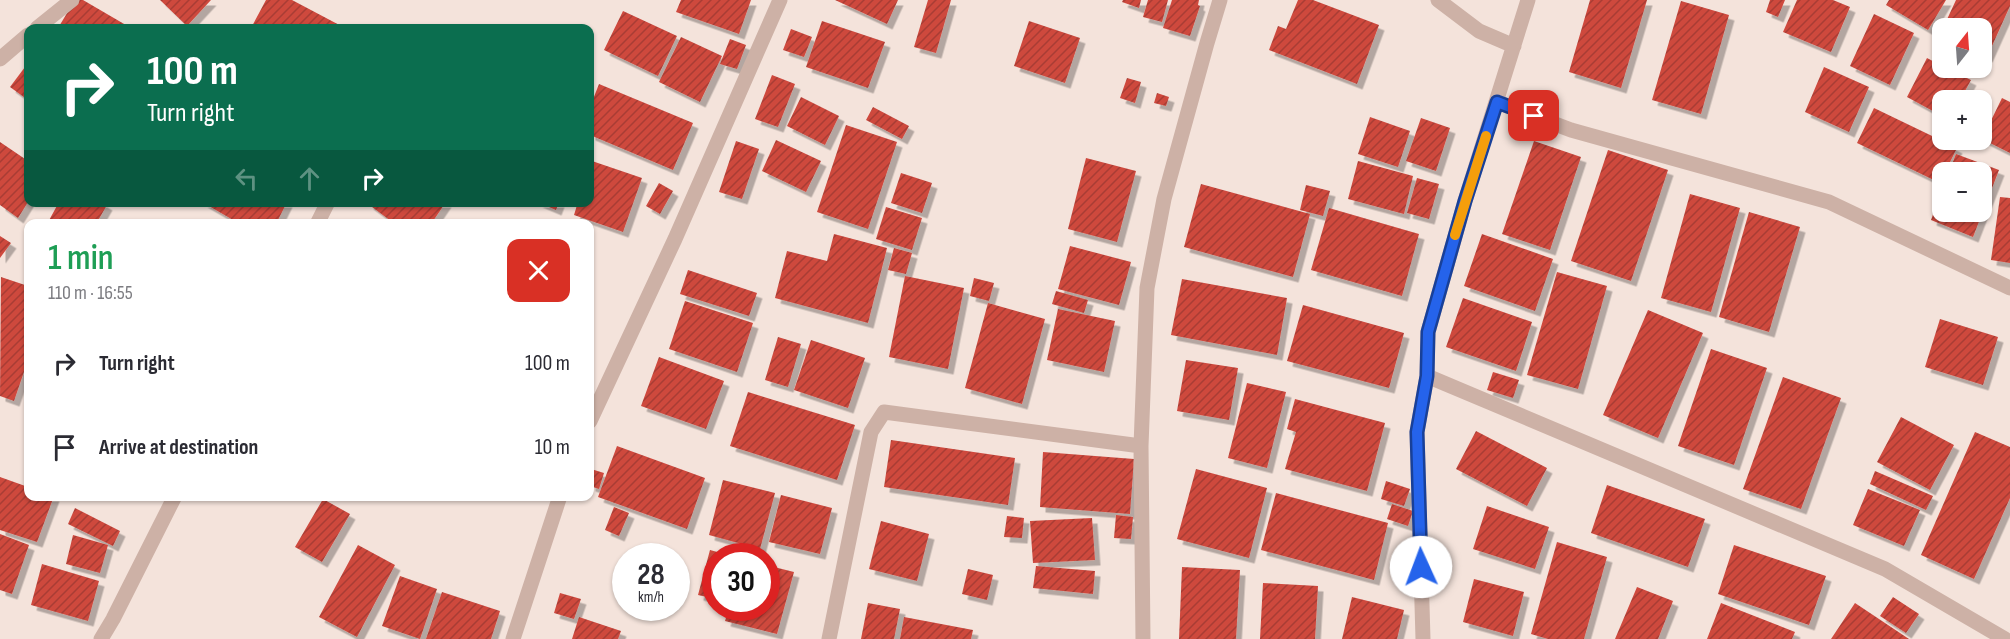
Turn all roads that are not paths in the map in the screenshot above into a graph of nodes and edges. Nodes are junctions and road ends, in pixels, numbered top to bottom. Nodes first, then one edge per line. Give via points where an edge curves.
1 (72, 0) edge
2 (780, 0) edge
3 (1220, 0) edge
4 (1438, 0) edge
5 (1528, 0) edge
6 (42, 24) edge
7 (24, 39) edge
8 (1514, 46) junction
9 (0, 59) edge
10 (1497, 102) junction
11 (2010, 288) edge
12 (1427, 376) junction
13 (594, 413) edge
14 (1141, 446) junction
15 (172, 501) edge
16 (558, 501) edge
17 (1427, 638) edge
18 (100, 639) edge
19 (513, 639) edge
20 (829, 639) edge
21 (1143, 639) edge
22 (2005, 639) edge

1 - 6 street
2 - 13 street
3 - 14 street via 1164,199 1146,288
4 - 8 street via 1479,31
5 - 8 street
7 - 9 street
8 - 10 street
10 - 11 street via 1571,130 1829,202
10 - 12 street via 1428,332
12 - 17 street via 1417,432
12 - 22 street via 1885,569
14 - 20 street via 884,412 871,432
14 - 21 street
15 - 18 street
16 - 19 street

